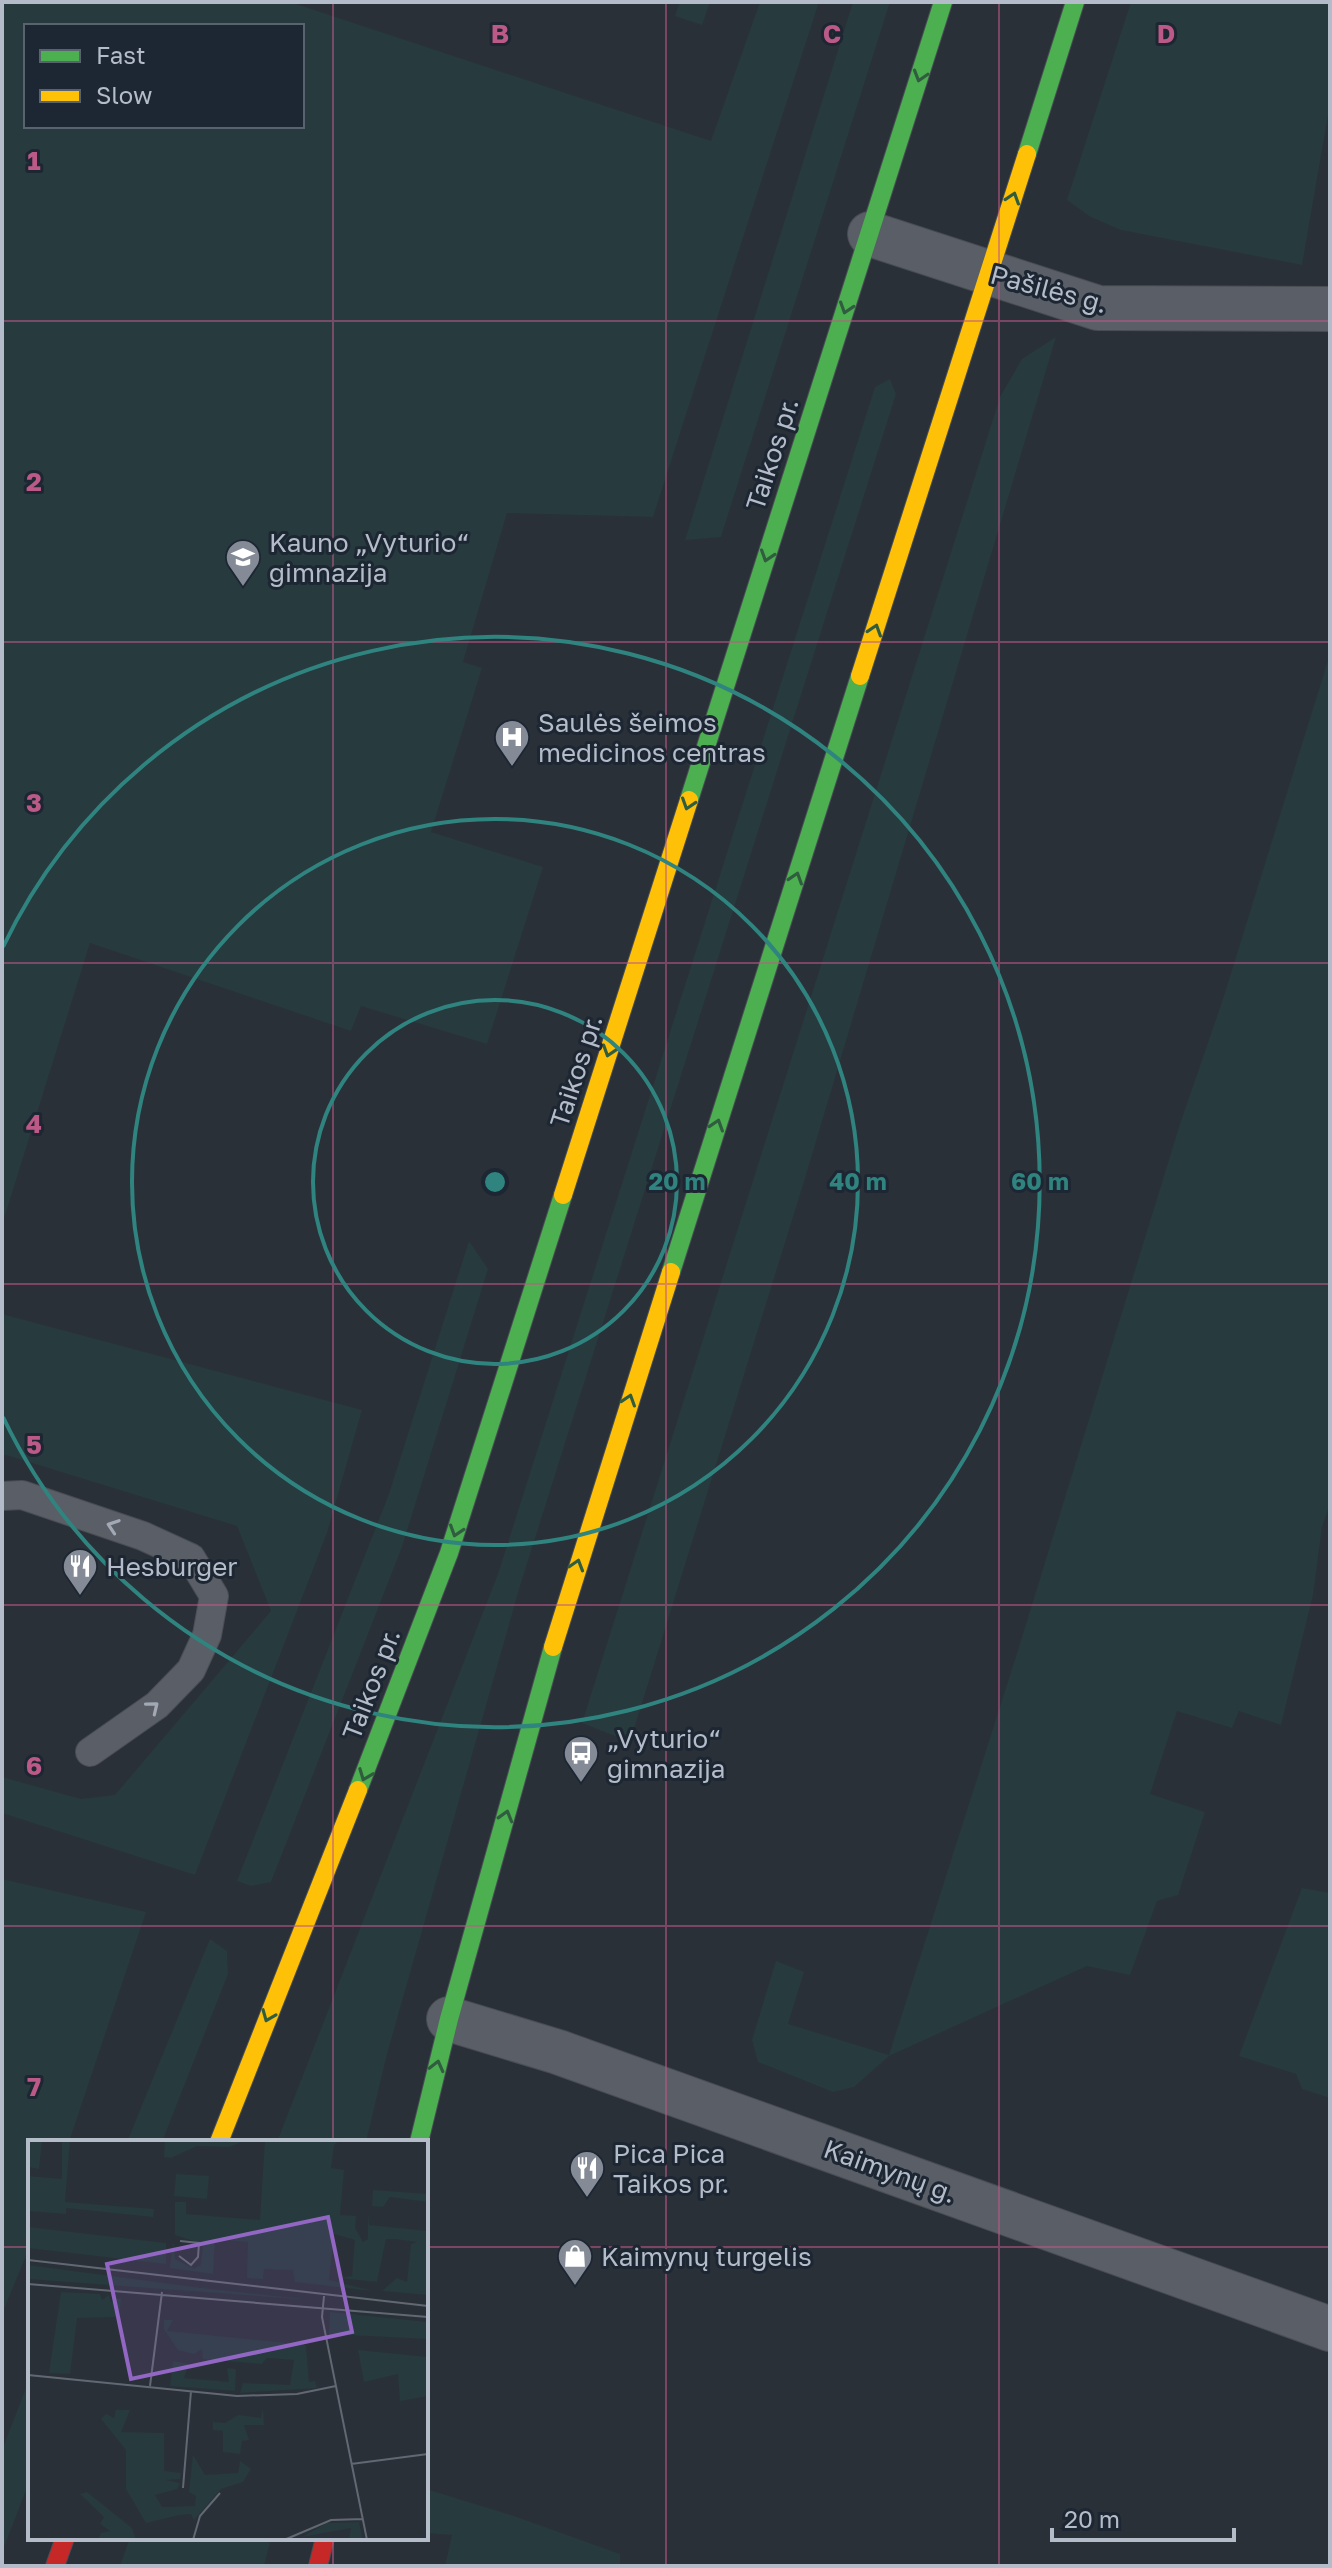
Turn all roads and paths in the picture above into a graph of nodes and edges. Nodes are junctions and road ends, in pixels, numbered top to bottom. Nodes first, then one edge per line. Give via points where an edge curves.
1 (943, 2) edge
2 (1075, 2) edge
3 (870, 234) junction
4 (989, 272) junction
5 (1330, 309) edge
6 (2, 1496) edge
7 (90, 1752) dead end
8 (449, 2019) junction
9 (220, 2140) edge
10 (419, 2140) edge
11 (1330, 2329) edge
12 (64, 2540) edge
13 (324, 2540) edge
14 (55, 2566) edge
15 (318, 2566) edge

1 -> 3 main road, Taikos pr.
4 -> 2 main road
3 - 4 street, Pašilės g.
3 -> 9 main road, Taikos pr. via 449,1553
4 - 5 street, Pašilės g. via 1098,308
8 -> 4 main road via 605,1474
7 -> 6 lane via 157,1705 191,1670 207,1635 214,1596 191,1558 22,1495
10 -> 8 main road
8 - 11 street, Kaimynų g. via 558,2052
12 - 14 main road
13 - 15 main road

